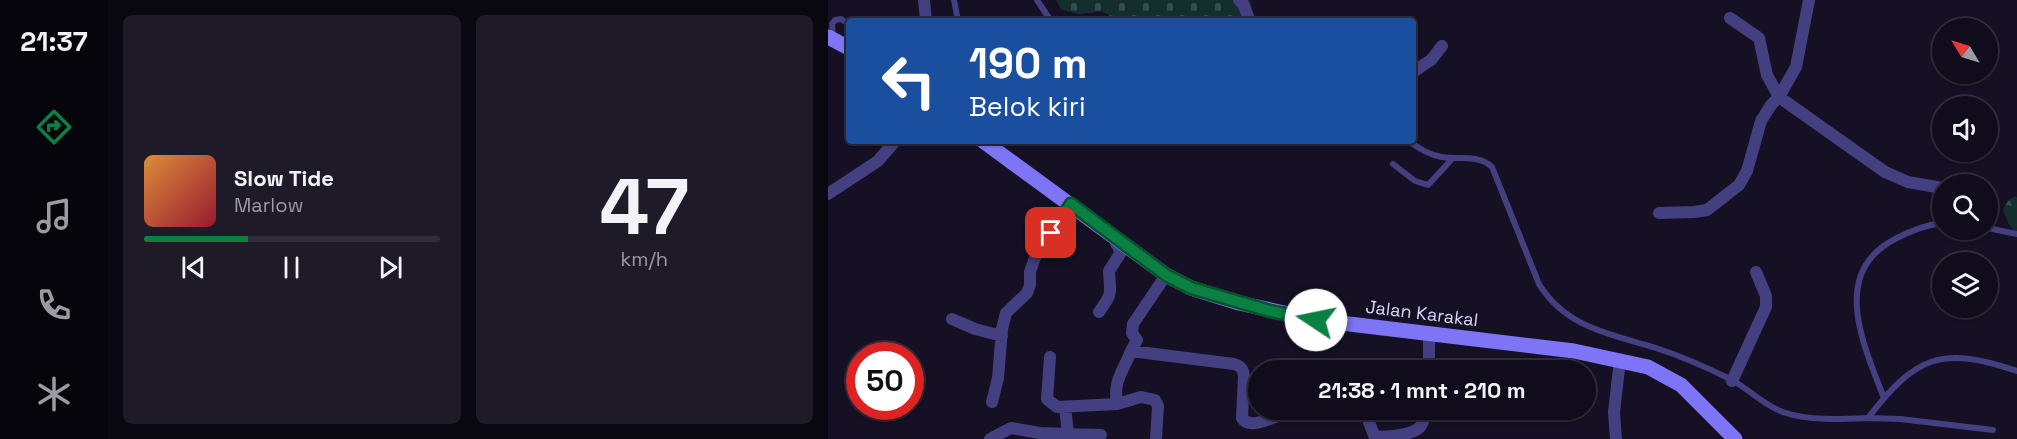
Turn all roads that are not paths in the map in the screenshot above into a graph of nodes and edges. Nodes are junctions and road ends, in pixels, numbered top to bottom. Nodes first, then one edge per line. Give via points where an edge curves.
1 (924, 0) edge
2 (954, 0) edge
3 (1037, 0) edge
4 (1239, 0) edge
5 (1809, 0) edge
6 (926, 18) edge
7 (957, 18) edge
8 (1049, 18) edge
9 (1249, 18) edge
10 (1730, 18) dead end
11 (846, 22) edge
12 (831, 39) edge
13 (846, 46) edge
14 (1442, 46) dead end
15 (1416, 70) edge
16 (1779, 97) junction
17 (892, 144) edge
18 (987, 144) edge
19 (1413, 144) edge
20 (1453, 158) junction
21 (1393, 164) dead end
22 (1932, 186) edge
23 (828, 194) edge
24 (1071, 204) junction
25 (1659, 213) dead end
26 (1932, 225) edge
27 (1998, 230) edge
28 (2017, 234) edge
29 (1118, 240) junction
30 (1756, 272) dead end
31 (1166, 275) junction
32 (1100, 312) dead end
33 (952, 319) dead end
34 (1428, 334) junction
35 (1002, 336) junction
36 (1131, 351) junction
37 (1050, 357) dead end
38 (1429, 360) edge
39 (1620, 360) junction
40 (2017, 371) edge
41 (1732, 381) junction
42 (1884, 398) junction
43 (992, 402) dead end
44 (1117, 404) junction
45 (1065, 407) junction
46 (1868, 418) junction
47 (1424, 420) edge
48 (1993, 430) dead end
49 (1068, 433) junction
50 (1101, 435) dead end
51 (1416, 436) edge
52 (990, 439) edge
53 (1156, 439) edge
54 (1616, 439) edge
55 (1735, 439) edge

1 - 6 street
2 - 7 lane
3 - 8 lane
4 - 9 street
5 - 16 street via 1796,67
10 - 16 street via 1759,38 1767,75
11 - 12 lane via 841,19 834,22
12 - 13 main road
14 - 15 street
16 - 22 street via 1886,172 1908,182
16 - 25 street via 1761,121 1747,171 1739,185 1707,210
17 - 23 street via 878,161
18 - 24 main road, Jalan Karakal
19 - 20 lane via 1426,152
20 - 21 lane via 1428,185 1415,181
20 - 41 lane via 1480,159 1492,167 1539,284 1572,318 1616,337 1663,350
24 - 29 main road, Jalan Karakal
24 - 35 street via 1040,243 1029,289 1007,310
26 - 42 lane via 1877,249 1864,266 1858,287 1860,332
27 - 28 lane
29 - 31 main road, Jalan Karakal
29 - 32 street via 1121,252 1109,271 1111,293
30 - 41 street via 1766,296 1766,307
31 - 34 main road, Jalan Karakal via 1191,288 1270,311
31 - 36 street via 1133,324 1132,333 1137,340
33 - 35 street
34 - 38 street
34 - 39 main road, Jalan Karakal
35 - 43 street
36 - 44 street via 1116,381
36 - 51 street via 1240,367 1244,371 1241,414 1245,422 1265,421 1292,412 1360,411 1376,437
37 - 45 street via 1047,399 1054,406
39 - 54 street via 1614,412
39 - 55 main road, Jalan Karakal via 1648,367 1682,385
40 - 42 lane via 1983,361 1946,358 1917,368
41 - 46 lane via 1790,414
42 - 46 lane
44 - 45 street
44 - 53 street via 1141,397 1155,400
45 - 49 street
46 - 48 lane
47 - 51 street
49 - 50 street
49 - 52 street via 1011,428

